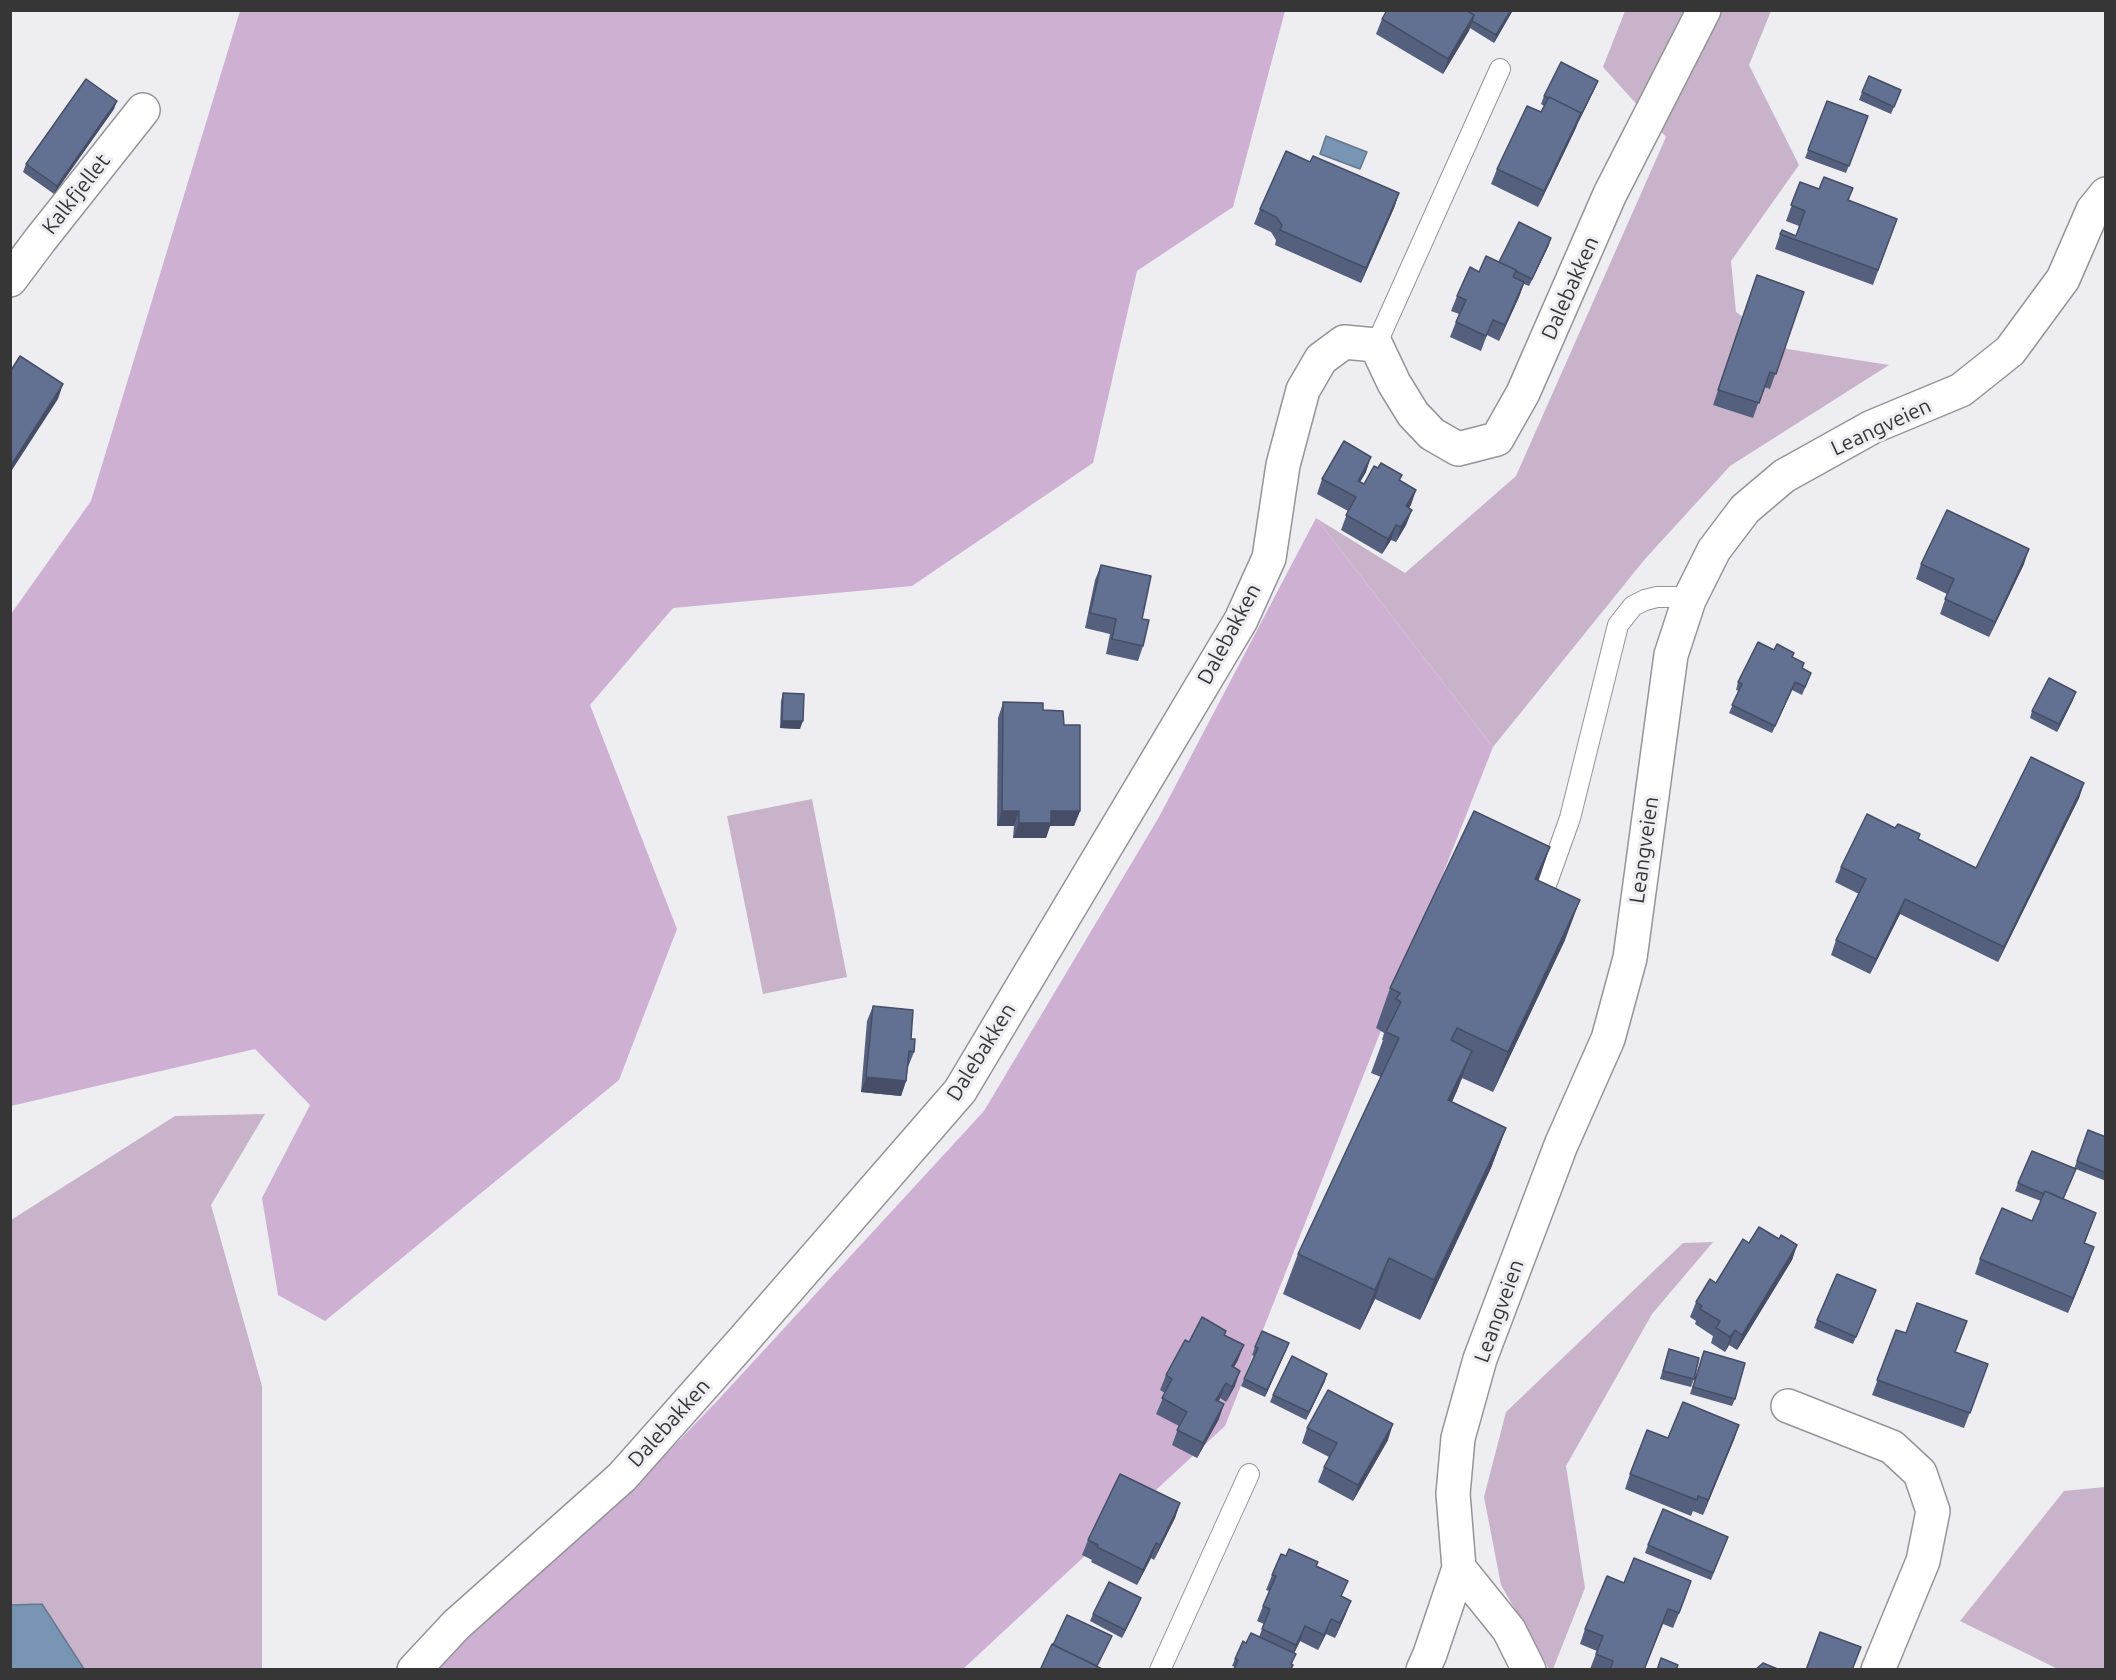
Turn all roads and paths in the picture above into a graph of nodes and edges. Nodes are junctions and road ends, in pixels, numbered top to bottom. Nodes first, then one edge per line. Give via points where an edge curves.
1 (1704, 10) edge
2 (1500, 69) dead end
3 (143, 110) dead end
4 (2106, 194) edge
5 (10, 280) edge
6 (1377, 345) junction
7 (1689, 600) junction
8 (1545, 888) edge
9 (1788, 1406) dead end
10 (1249, 1474) dead end
11 (1459, 1568) junction
12 (1164, 1668) edge
13 (414, 1670) edge
14 (1423, 1670) edge
15 (1529, 1670) edge
16 (1878, 1670) edge

1 - 6 street, Dalebakken via 1610,194 1523,393 1497,439 1458,449 1432,434 1413,414
2 - 6 lane
3 - 5 street, Kalkfjellet
4 - 7 street, Leangveien via 2093,210 2063,279 2010,351 1961,390 1872,428 1784,476 1745,509 1714,550
6 - 13 street, Dalebakken via 1344,342 1321,359 1303,390 1284,465 1269,558 1241,620 960,1091 622,1477 456,1625
7 - 8 lane via 1645,600 1633,606 1618,625 1570,818
7 - 11 street, Leangveien via 1671,655 1629,958 1608,1039 1561,1145 1480,1359 1458,1438 1453,1494
9 - 16 street via 1892,1447 1920,1473 1930,1501 1933,1511 1923,1561
10 - 12 lane
11 - 14 street, Leangveien
11 - 15 street via 1509,1630

